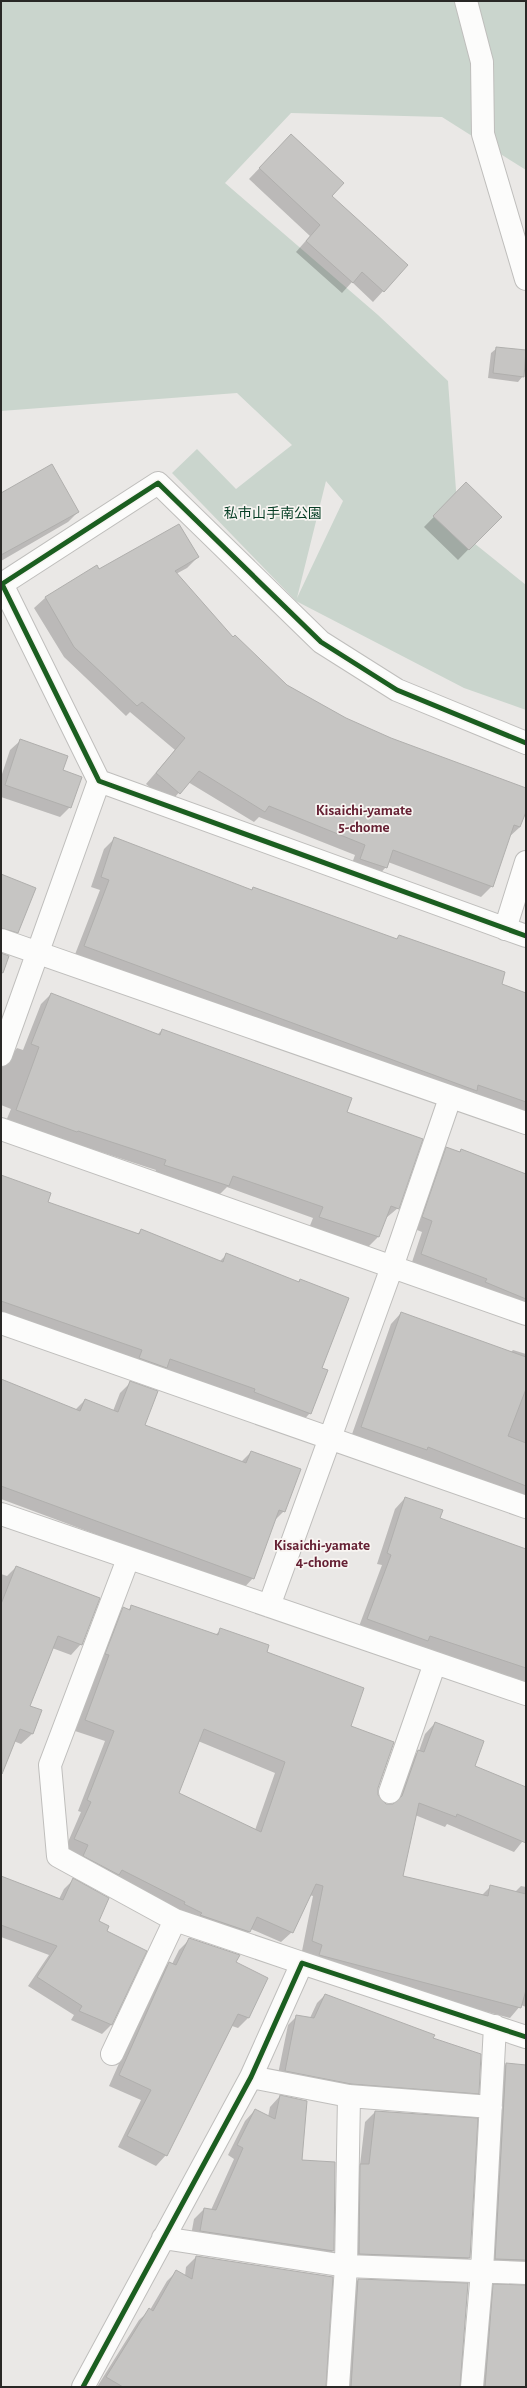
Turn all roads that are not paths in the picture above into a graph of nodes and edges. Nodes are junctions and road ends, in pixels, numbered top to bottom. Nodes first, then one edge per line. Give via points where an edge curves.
1 (466, 1) edge
2 (526, 279) edge
3 (526, 743) edge
4 (99, 781) junction
5 (526, 862) edge
6 (505, 929) junction
7 (526, 936) edge
8 (1, 940) edge
9 (38, 953) junction
10 (1, 1056) edge
11 (450, 1098) junction
12 (526, 1123) edge
13 (1, 1129) edge
14 (392, 1267) junction
15 (526, 1314) edge
16 (1, 1323) edge
17 (329, 1438) junction
18 (526, 1507) edge
19 (1, 1514) edge
20 (128, 1559) junction
21 (269, 1606) junction
22 (435, 1663) junction
23 (526, 1694) edge
24 (390, 1792) dead end
25 (175, 1920) junction
26 (302, 1963) junction
27 (494, 2026) junction
28 (526, 2037) edge
29 (112, 2054) dead end
30 (251, 2077) junction
31 (349, 2096) junction
32 (491, 2107) junction
33 (163, 2238) junction
34 (346, 2266) junction
35 (482, 2271) junction
36 (526, 2273) edge
37 (83, 2387) edge
38 (338, 2387) edge
39 (472, 2387) edge

1 - 2 street via 482,62 483,134
3 - 4 street via 397,690 321,642 158,483 2,584
4 - 6 street
4 - 9 street
5 - 6 street
6 - 7 street
8 - 9 street
9 - 10 street
9 - 11 street
11 - 12 street
11 - 14 street
13 - 14 street
14 - 15 street
14 - 17 street
16 - 17 street
17 - 18 street
17 - 21 street
19 - 20 street
20 - 21 street
20 - 25 street via 50,1765 58,1856
21 - 22 street
22 - 23 street
22 - 24 street
25 - 26 street
25 - 29 street
26 - 27 street
26 - 30 street
27 - 28 street
27 - 32 street
30 - 31 street
30 - 33 street
31 - 32 street
31 - 34 street
32 - 35 street
33 - 34 street
33 - 37 street
34 - 35 street
34 - 38 street
35 - 36 street
35 - 39 street

